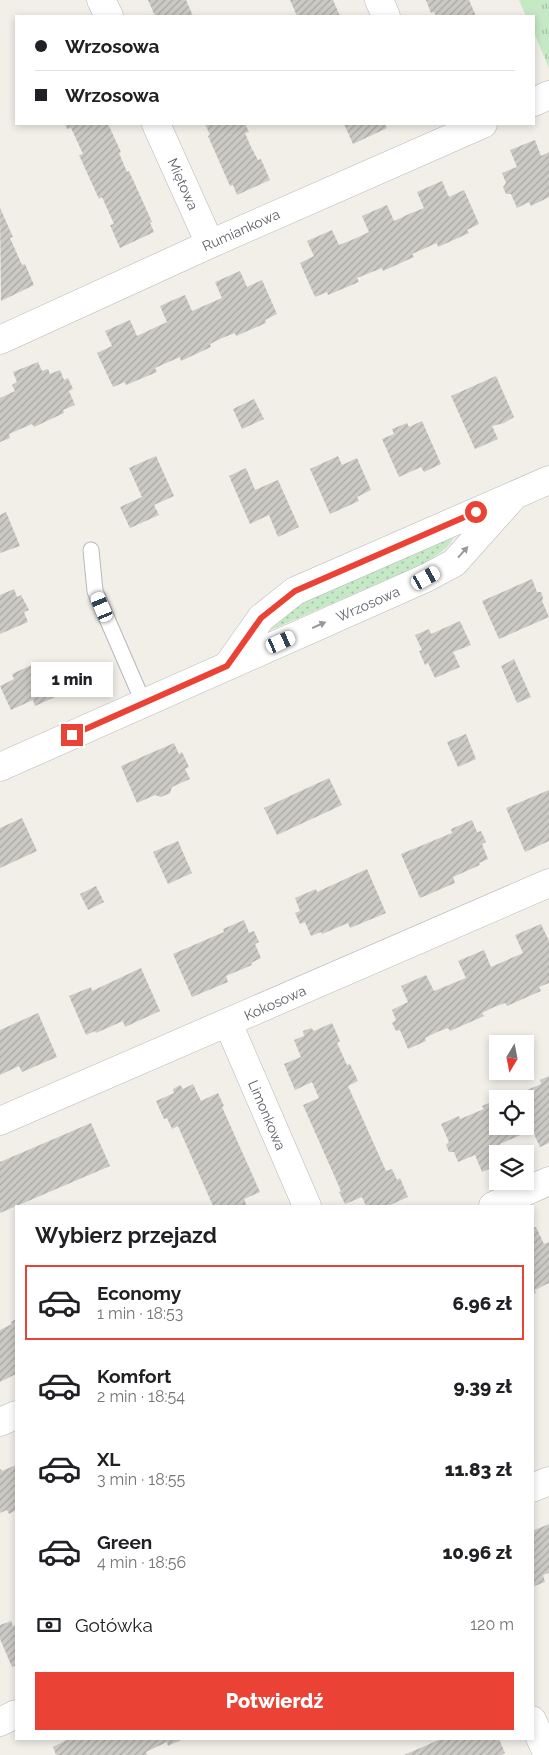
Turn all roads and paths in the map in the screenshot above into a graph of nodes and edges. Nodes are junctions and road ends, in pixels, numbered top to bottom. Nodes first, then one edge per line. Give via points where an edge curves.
1 (101, 0) edge
2 (379, 0) edge
3 (108, 15) edge
4 (386, 15) edge
5 (549, 95) edge
6 (535, 102) edge
7 (156, 125) edge
8 (478, 125) edge
9 (438, 133) edge
10 (210, 244) junction
11 (0, 340) edge
12 (549, 480) edge
13 (513, 497) junction
14 (91, 550) dead end
15 (227, 666) junction
16 (144, 704) junction
17 (0, 767) edge
18 (549, 883) edge
19 (228, 1023) junction
20 (0, 1121) edge
21 (549, 1181) edge
22 (307, 1205) edge
23 (495, 1205) edge
24 (15, 1415) edge
25 (0, 1422) edge
26 (549, 1481) edge
27 (534, 1487) edge
28 (15, 1714) edge
29 (0, 1722) edge
30 (534, 1724) edge
31 (548, 1755) edge

1 - 3 street
2 - 4 street
5 - 6 street
7 - 10 street, Miętowa
8 - 9 street, Rumiankowa
9 - 10 street, Rumiankowa
10 - 11 street, Rumiankowa
12 - 13 street, Wrzosowa
15 -> 13 street, Wrzosowa via 454,563
13 - 15 street, Wrzosowa via 295,591 261,618
14 - 16 lane via 95,591
15 - 16 street, Wrzosowa
16 - 17 street, Wrzosowa
18 - 19 street, Kokosowa
19 - 20 street, Kokosowa
19 - 22 street, Limonkowa
21 - 23 street
24 - 25 street
26 - 27 street
28 - 29 street
30 - 31 street

